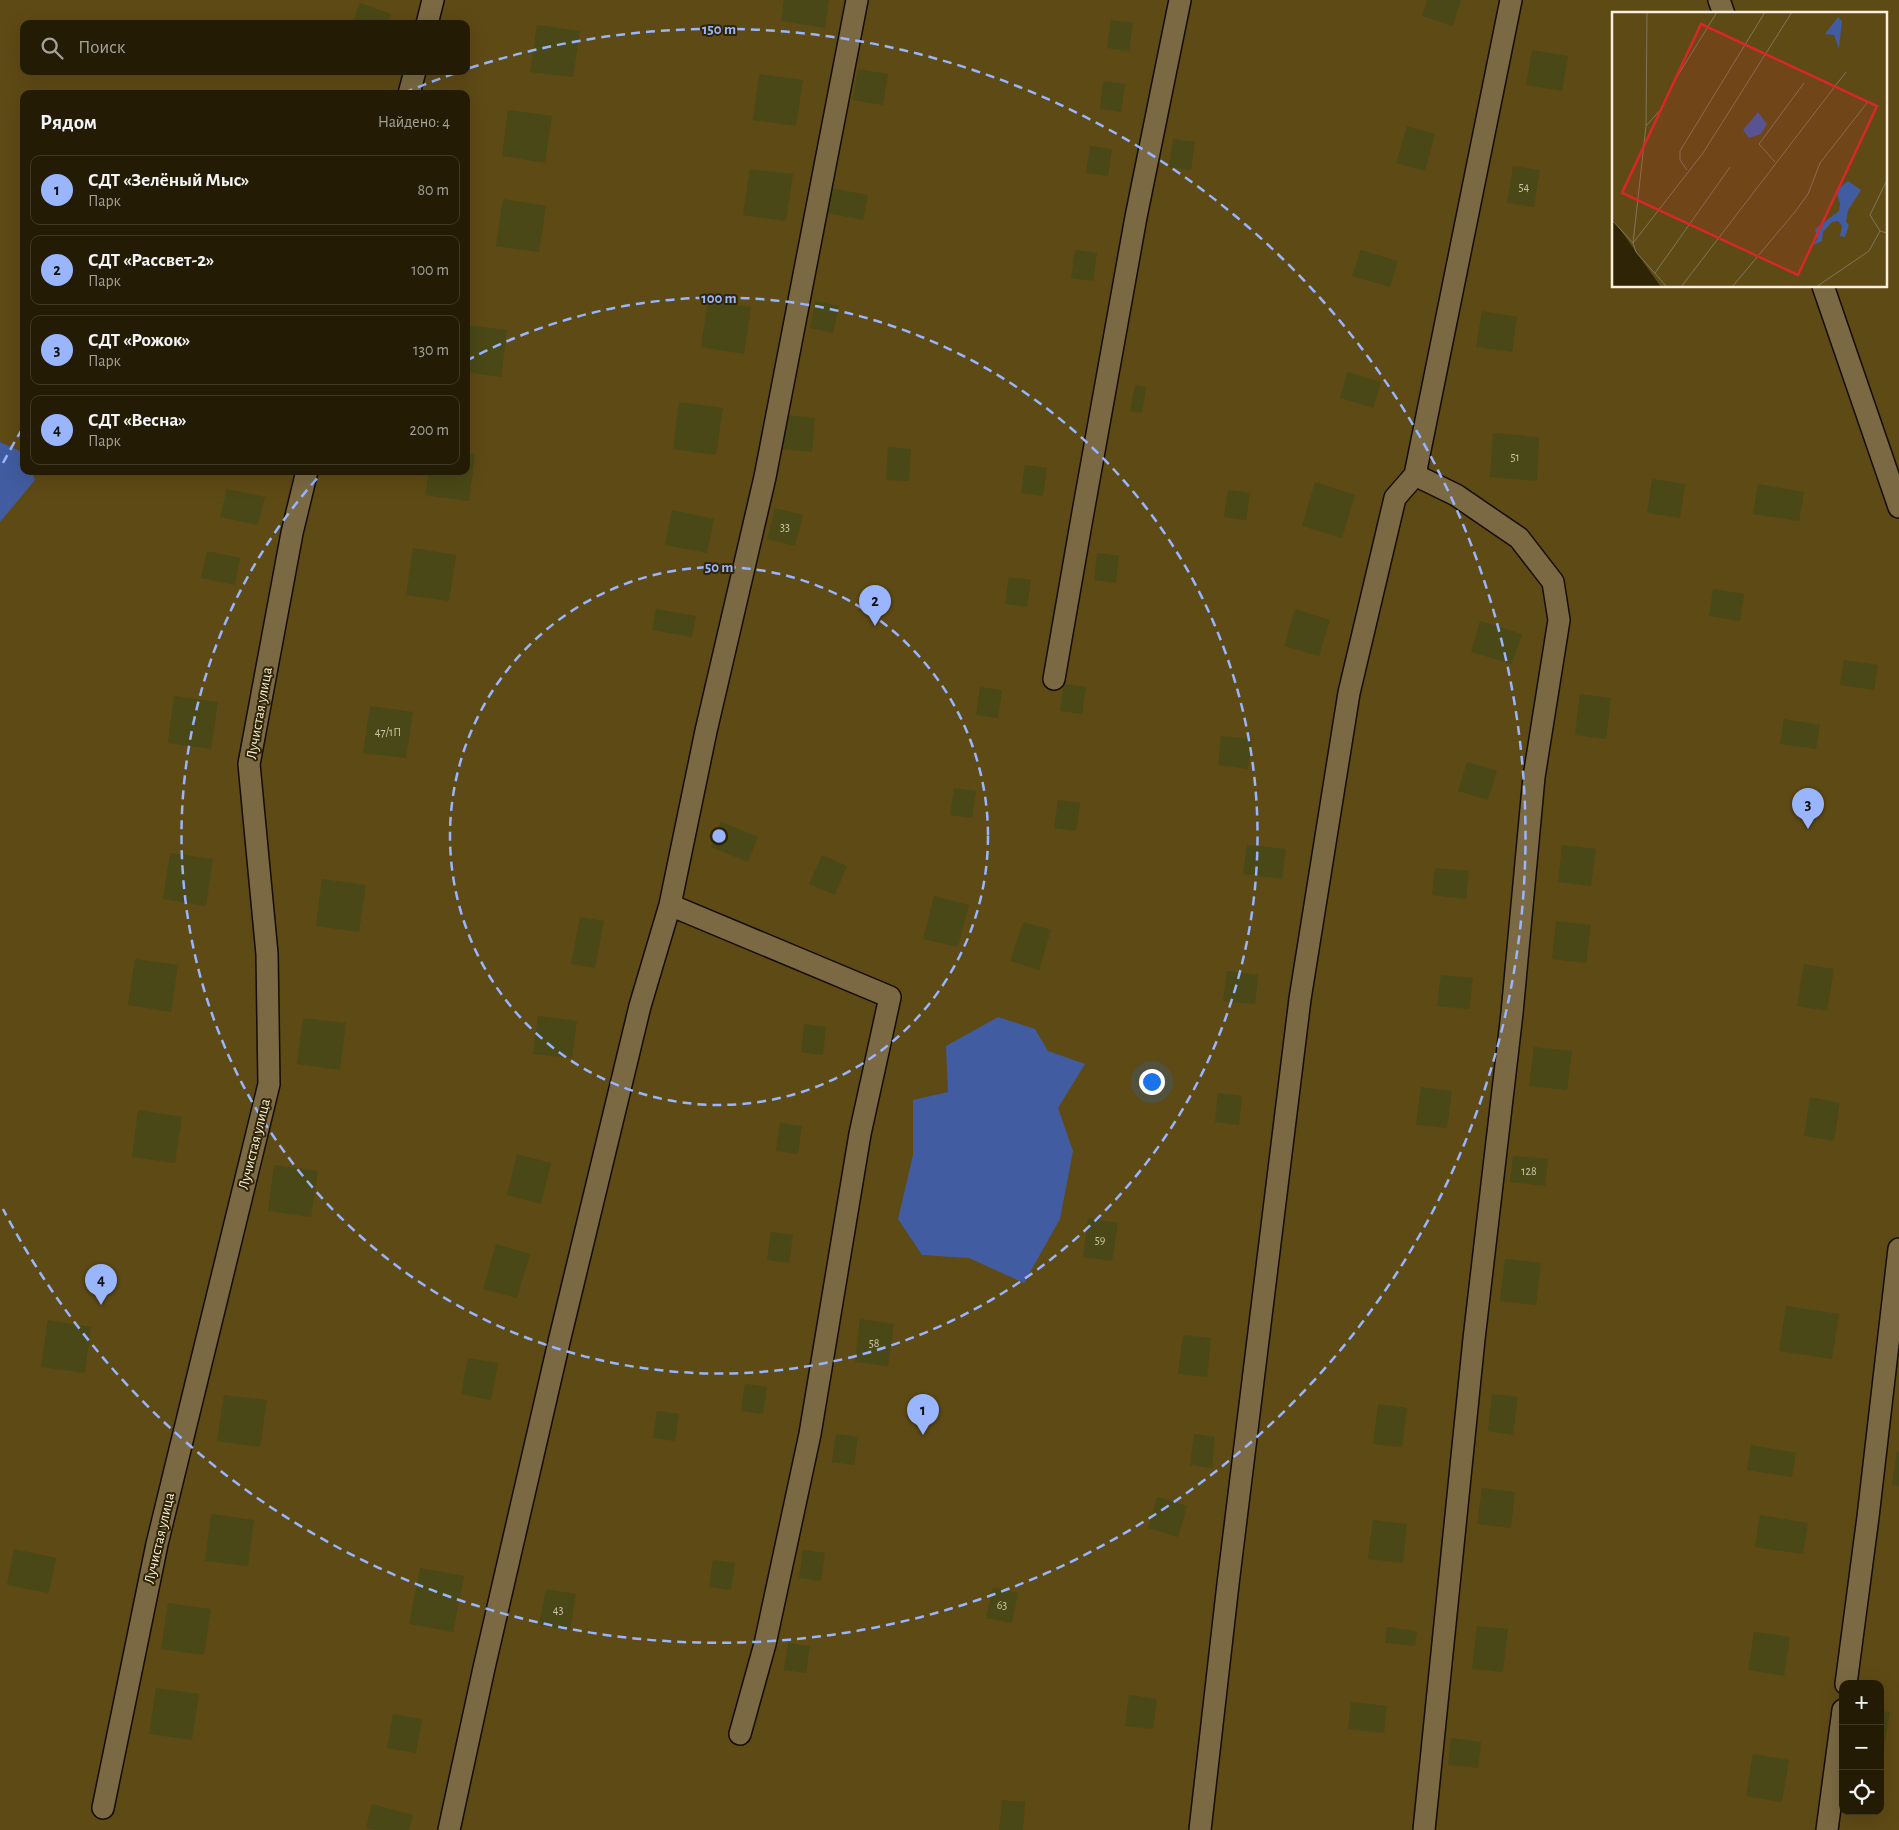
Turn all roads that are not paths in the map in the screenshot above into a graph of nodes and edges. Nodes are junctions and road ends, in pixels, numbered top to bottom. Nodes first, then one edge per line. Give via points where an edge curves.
1 (433, 0) edge
2 (856, 0) edge
3 (1180, 0) edge
4 (1511, 0) edge
5 (1719, 0) edge
6 (1723, 12) edge
7 (428, 20) edge
8 (414, 75) edge
9 (410, 90) edge
10 (1824, 288) edge
11 (306, 475) edge
12 (1415, 476) junction
13 (1899, 507) edge
14 (1054, 679) dead end
15 (670, 905) junction
16 (1899, 1249) edge
17 (1847, 1680) edge
18 (1841, 1725) edge
19 (740, 1734) dead end
20 (103, 1808) dead end
21 (449, 1830) edge
22 (1200, 1830) edge
23 (1424, 1830) edge
24 (1827, 1830) edge

1 - 7 lane
2 - 15 lane via 765,478 706,731
3 - 14 lane via 1136,217
4 - 12 lane
5 - 6 lane
8 - 9 lane
10 - 13 lane
11 - 20 lane, Лучистая улица via 292,533 249,764 268,954 269,1084 157,1544
12 - 22 lane via 1395,498 1350,693 1303,980
12 - 23 lane via 1456,495 1519,538 1553,582 1559,620 1534,777 1512,1013 1474,1339
15 - 19 lane via 890,997 860,1134 810,1434 765,1644
15 - 21 lane via 640,1006 562,1332
16 - 17 lane
18 - 24 lane

